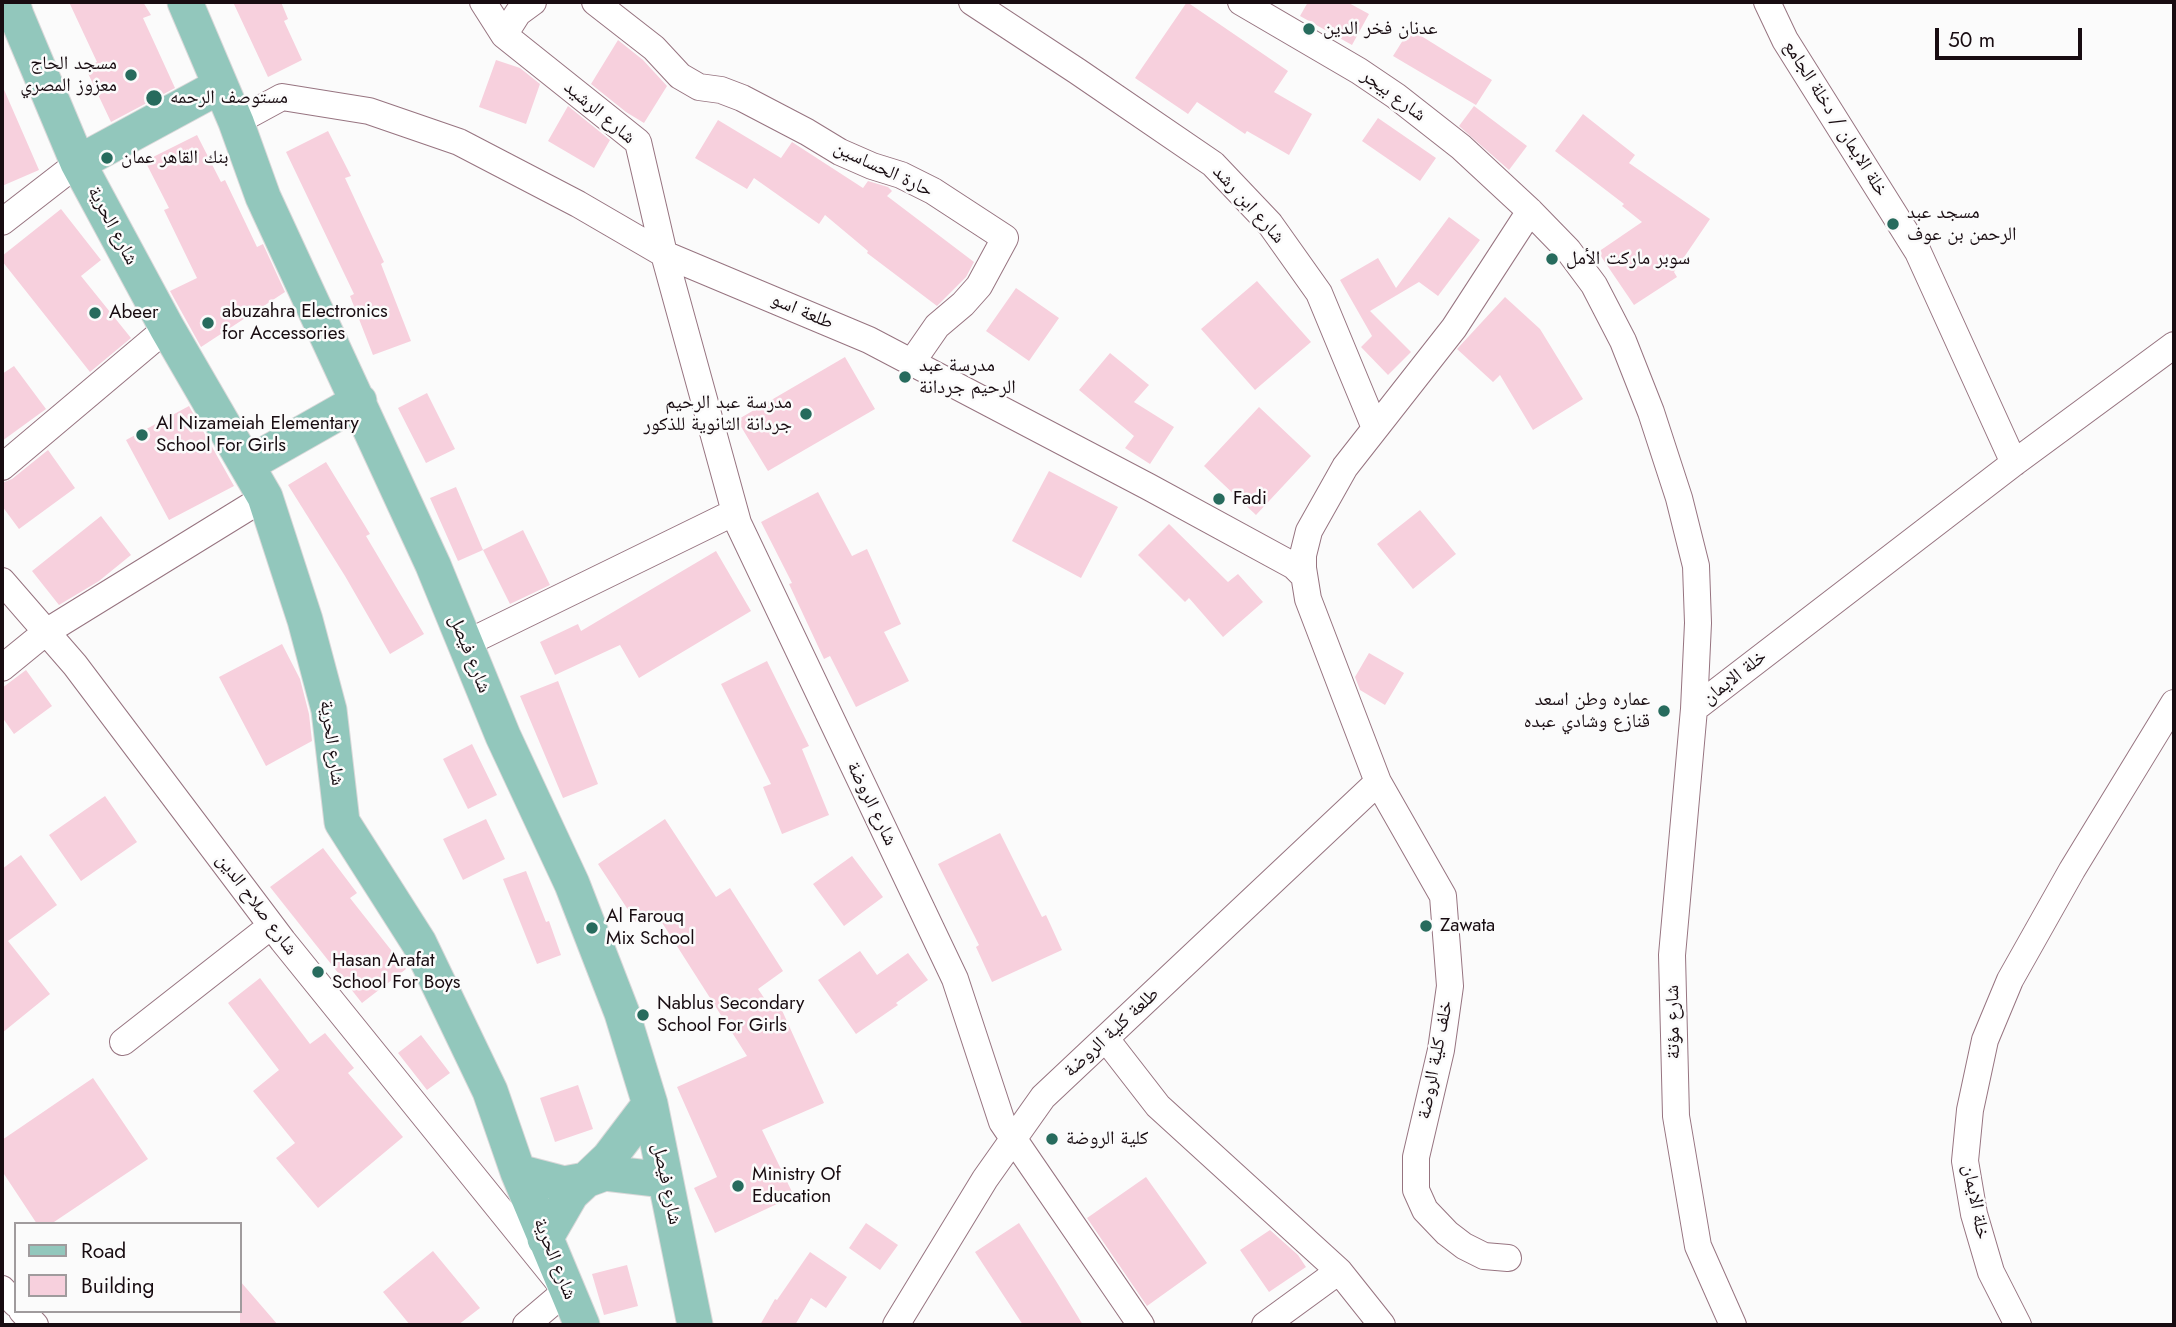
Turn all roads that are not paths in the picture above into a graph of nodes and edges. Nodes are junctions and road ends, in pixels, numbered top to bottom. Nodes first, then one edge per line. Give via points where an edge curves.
1 (12, 2) edge
2 (185, 2) edge
3 (482, 2) edge
4 (533, 2) edge
5 (595, 2) edge
6 (972, 2) edge
7 (1241, 2) edge
8 (1767, 2) edge
9 (504, 35) junction
10 (220, 86) junction
11 (236, 122) junction
12 (78, 163) junction
13 (1530, 211) junction
14 (2, 222) edge
15 (664, 254) junction
16 (167, 328) junction
17 (2174, 345) edge
18 (912, 362) junction
19 (359, 401) junction
20 (1375, 428) junction
21 (2014, 463) junction
22 (248, 464) junction
23 (2, 467) edge
24 (265, 497) junction
25 (735, 512) junction
26 (1303, 575) junction
27 (2, 581) edge
28 (46, 632) junction
29 (465, 644) junction
30 (2, 668) edge
31 (2174, 703) edge
32 (1694, 709) junction
33 (1378, 782) junction
34 (271, 926) junction
35 (1105, 1039) junction
36 (123, 1042) dead end
37 (649, 1104) junction
38 (1013, 1138) junction
39 (519, 1172) junction
40 (586, 1180) junction
41 (665, 1180) junction
42 (545, 1240) junction
43 (1508, 1258) dead end
44 (1339, 1271) junction
45 (2, 1289) edge
46 (566, 1292) junction
47 (14, 1302) edge
48 (526, 1325) edge
49 (582, 1325) edge
50 (695, 1325) edge
51 (896, 1325) edge
52 (1141, 1325) edge
53 (1265, 1325) edge
54 (1382, 1325) edge
55 (1733, 1325) edge
56 (2018, 1325) edge

1 - 12 main road, شارع الحرية
2 - 10 main road, شارع فيصل
3 - 9 street, شارع الرشيد
4 - 9 street via 518,13
5 - 18 street, حارة الحساسين via 654,48 680,76 699,87 742,98 840,152 901,175 1005,238 979,286 937,326
6 - 20 street, شارع ابن رشد via 1213,164 1270,224 1319,293
7 - 13 street, شارع بيجر via 1396,96 1461,147
8 - 21 street, خلة الايمان / دخلة الجامع via 1918,252
9 - 15 street, شارع الرشيد via 638,142
10 - 11 main road, شارع فيصل
10 - 12 main road
11 - 15 street, طلعة اسو via 282,97 369,111 458,142
11 - 19 main road, شارع فيصل via 263,197
12 - 14 street
12 - 16 main road, شارع الحرية
13 - 20 street via 1454,328
13 - 32 street, خلة الايمان via 1594,285 1623,341 1659,436 1696,566
15 - 18 street, طلعة اسو
15 - 25 street, شارع الروضة
16 - 22 main road, شارع الحرية
16 - 23 street
17 - 21 street, خلة الايمان
18 - 26 street, طلعة اسو via 1270,552
19 - 22 main road
19 - 29 main road, شارع فيصل
20 - 26 street via 1345,467 1309,531
21 - 32 street, خلة الايمان
22 - 24 main road, شارع الحرية
24 - 28 street
24 - 39 main road, شارع الحرية via 329,710 342,822 419,943 490,1091
25 - 29 street
25 - 38 street, شارع الروضة via 955,979 1002,1122
26 - 33 street, خلف كلية الروضة
27 - 28 street, شارع صلاح الدين
28 - 30 street
28 - 34 street, شارع صلاح الدين
29 - 37 main road, شارع فيصل via 572,884 622,1013
31 - 56 street, خلة الايمان via 2040,925 1985,1040 1965,1161 1991,1272
32 - 55 street, شارع مؤتة via 1672,954 1675,1116 1698,1246
33 - 35 street, طلعة كلية الروضة
33 - 43 street, خلف كلية الروضة via 1443,896 1450,986 1441,1050 1416,1157 1416,1190 1425,1210 1464,1246 1484,1256
34 - 36 street
34 - 46 street, شارع صلاح الدين
35 - 38 street, طلعة كلية الروضة via 1043,1097
35 - 44 street via 1158,1106
37 - 40 main road via 609,1158
37 - 41 main road, شارع فيصل
38 - 51 street, طلعة كلية الروضة
38 - 52 street, شارع الروضة
39 - 40 main road via 564,1184
39 - 42 main road, شارع الحرية
40 - 41 main road via 605,1173
40 - 42 main road via 570,1194
41 - 50 main road, شارع فيصل
42 - 46 main road, شارع الحرية
44 - 53 street
44 - 54 street
45 - 47 street
46 - 48 street
46 - 49 main road, شارع الحرية

